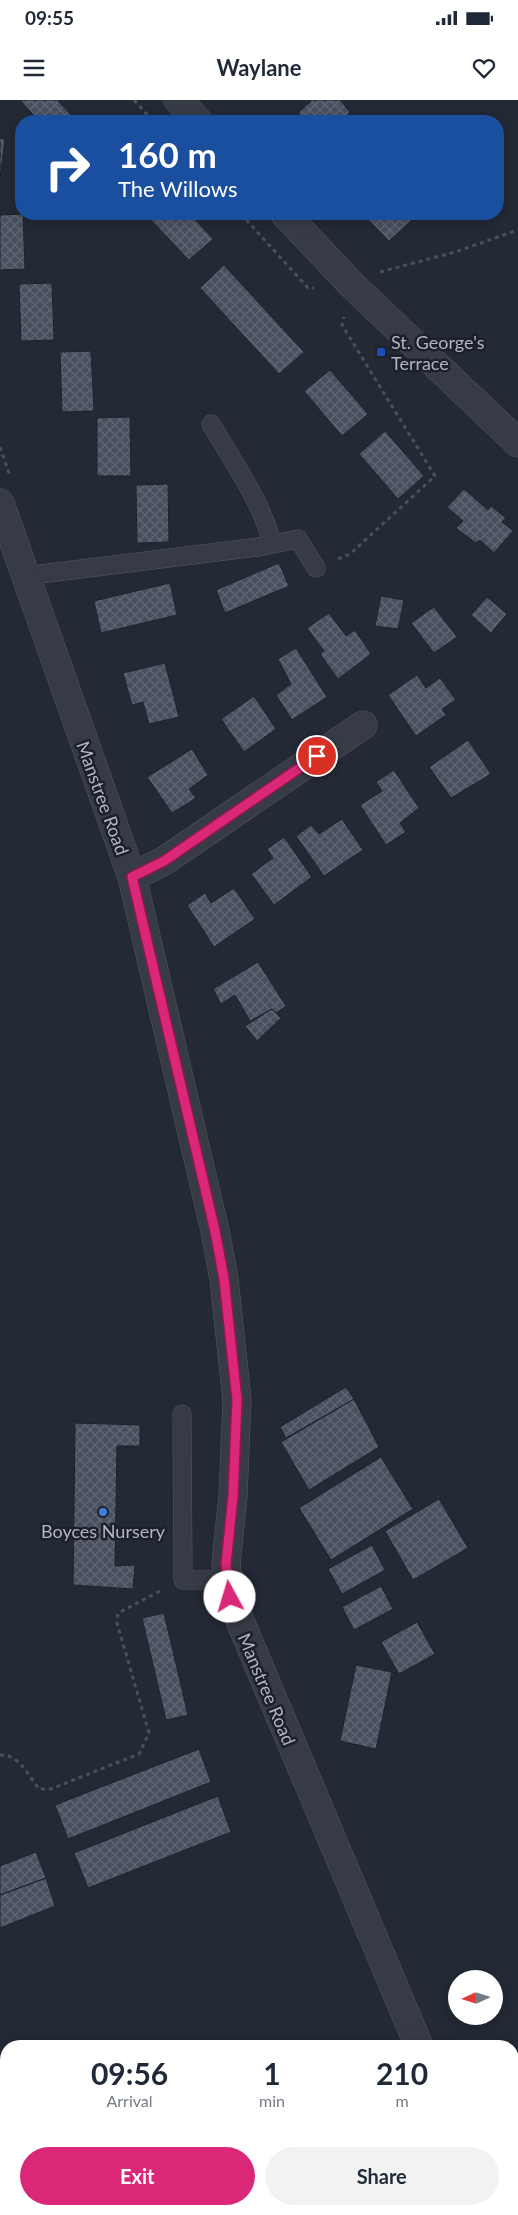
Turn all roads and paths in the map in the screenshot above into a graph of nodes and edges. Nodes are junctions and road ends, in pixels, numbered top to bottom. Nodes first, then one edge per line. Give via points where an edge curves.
1 (134, 100) edge
2 (178, 100) edge
3 (148, 115) edge
4 (192, 115) edge
5 (292, 220) edge
6 (518, 230) edge
7 (364, 279) junction
8 (211, 424) dead end
9 (518, 443) edge
10 (0, 503) edge
11 (271, 544) junction
12 (316, 568) joint
13 (24, 576) junction
14 (363, 725) dead end
15 (132, 877) junction
16 (182, 1414) dead end
17 (183, 1580) junction
18 (228, 1580) junction
19 (0, 1755) edge
20 (416, 2040) edge

1 - 3 path
2 - 4 street
5 - 7 street
6 - 7 path
7 - 9 street
7 - 12 path via 342,325 435,476 350,554
8 - 11 lane via 252,494
10 - 13 street, Manstree Road
11 - 12 lane via 298,539
11 - 13 lane
13 - 15 street, Manstree Road
14 - 15 street via 164,861
15 - 18 street, Manstree Road via 224,1279 237,1400 226,1564
16 - 17 lane
17 - 18 lane
17 - 19 path via 118,1613 117,1623 149,1733 138,1754 51,1789 39,1789 17,1760 8,1754
18 - 20 street, Manstree Road via 239,1623

